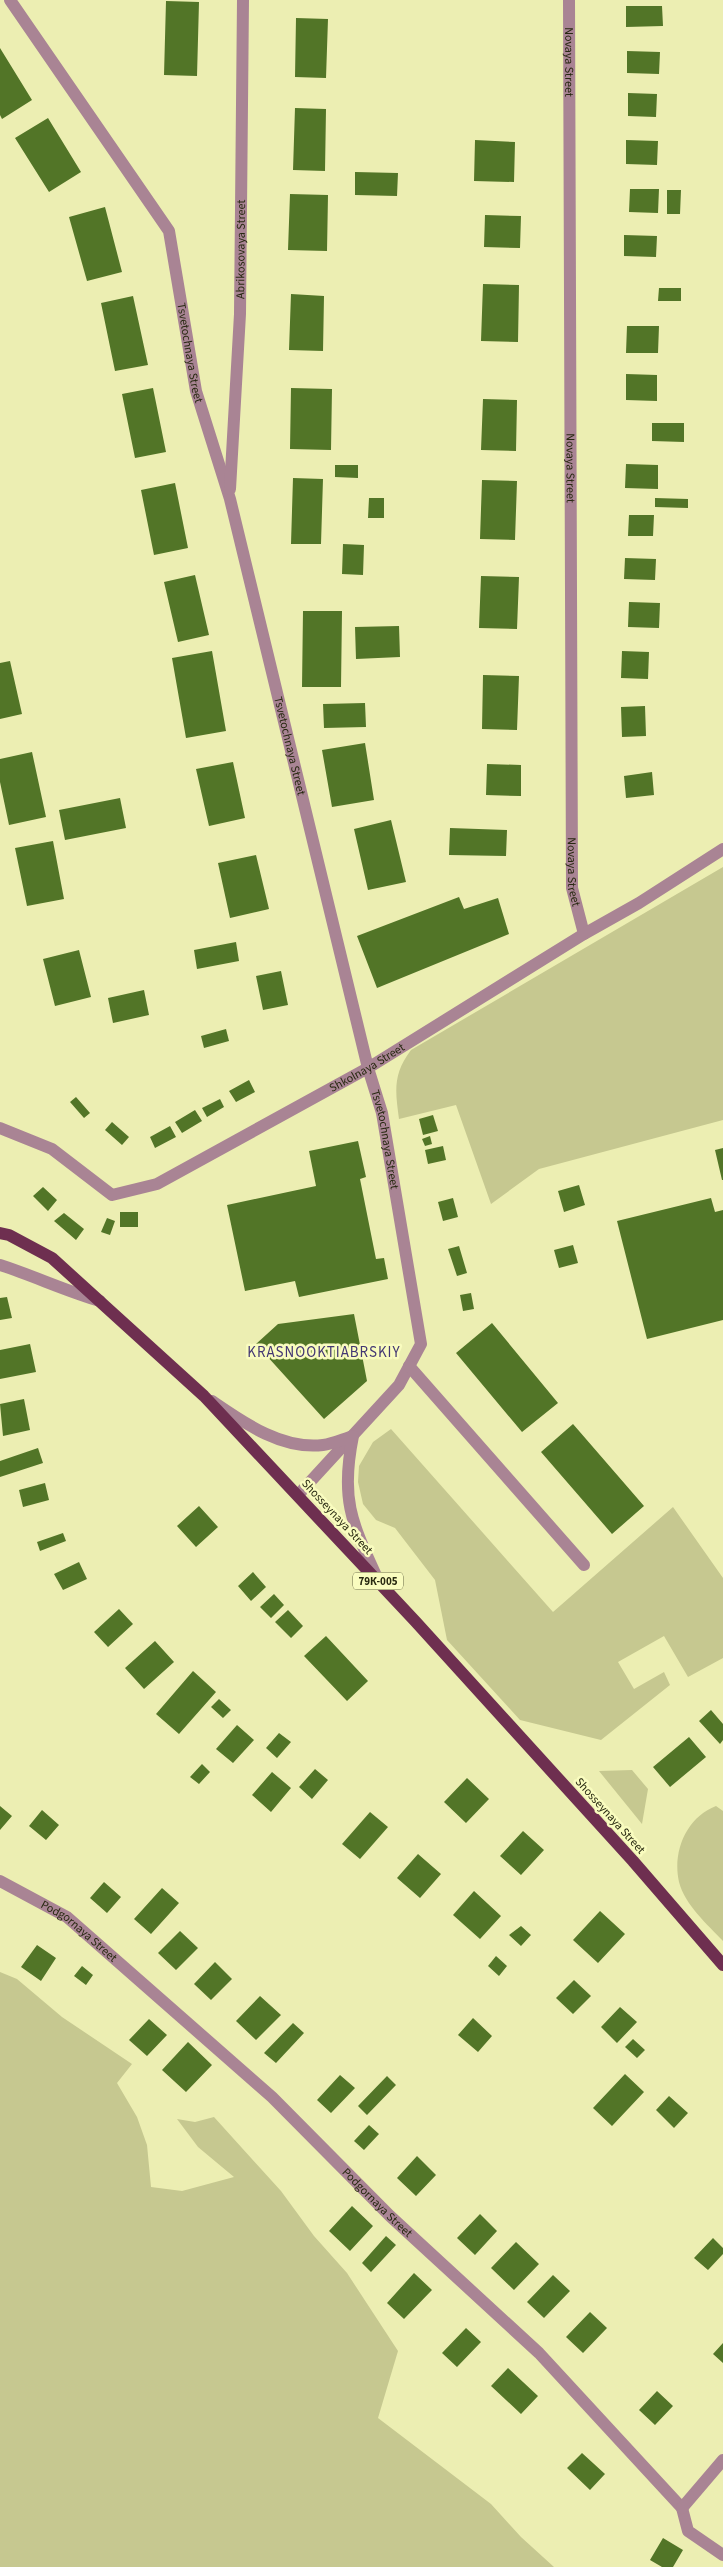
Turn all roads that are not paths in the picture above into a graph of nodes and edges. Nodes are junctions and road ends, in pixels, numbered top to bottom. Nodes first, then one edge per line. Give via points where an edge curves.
1 (10, 0) edge
2 (243, 0) edge
3 (569, 0) edge
4 (230, 499) junction
5 (723, 849) edge
6 (584, 934) junction
7 (368, 1068) junction
8 (0, 1128) edge
9 (0, 1233) edge
10 (0, 1265) edge
11 (100, 1301) junction
12 (410, 1366) junction
13 (204, 1396) junction
14 (353, 1436) junction
15 (298, 1494) junction
16 (584, 1565) dead end
17 (380, 1584) junction
18 (0, 1881) edge
19 (723, 1965) edge
20 (723, 2460) edge
21 (682, 2508) junction
22 (723, 2555) edge

1 - 4 street, Tsvetochnaya Street via 169,231 196,391
2 - 4 street, Abrikosovaya Street via 240,314
3 - 6 street, Novaya Street via 572,888
4 - 7 street, Tsvetochnaya Street
5 - 6 street, Shkolnaya Street
6 - 7 street, Shkolnaya Street
7 - 8 street, Shkolnaya Street via 156,1184 112,1195 52,1149
7 - 12 street, Tsvetochnaya Street via 382,1113 421,1344
9 - 11 main road, Shosseynaya Street / 79К-005 via 52,1258
10 - 11 street
11 - 13 main road, Shosseynaya Street / 79К-005
12 - 14 street, Tsvetochnaya Street via 399,1385
12 - 16 street
13 - 14 street via 247,1424 300,1445 324,1445
13 - 15 main road, Shosseynaya Street / 79К-005
14 - 15 street, Tsvetochnaya Street
14 - 17 street via 347,1489 350,1515
15 - 17 main road, Shosseynaya Street / 79К-005
17 - 19 main road, Shosseynaya Street / 79К-005 via 633,1861
18 - 21 street, Podgornaya Street via 67,1917 272,2097 390,2216 539,2353
20 - 21 street
21 - 22 street, Podgornaya Street via 688,2531

